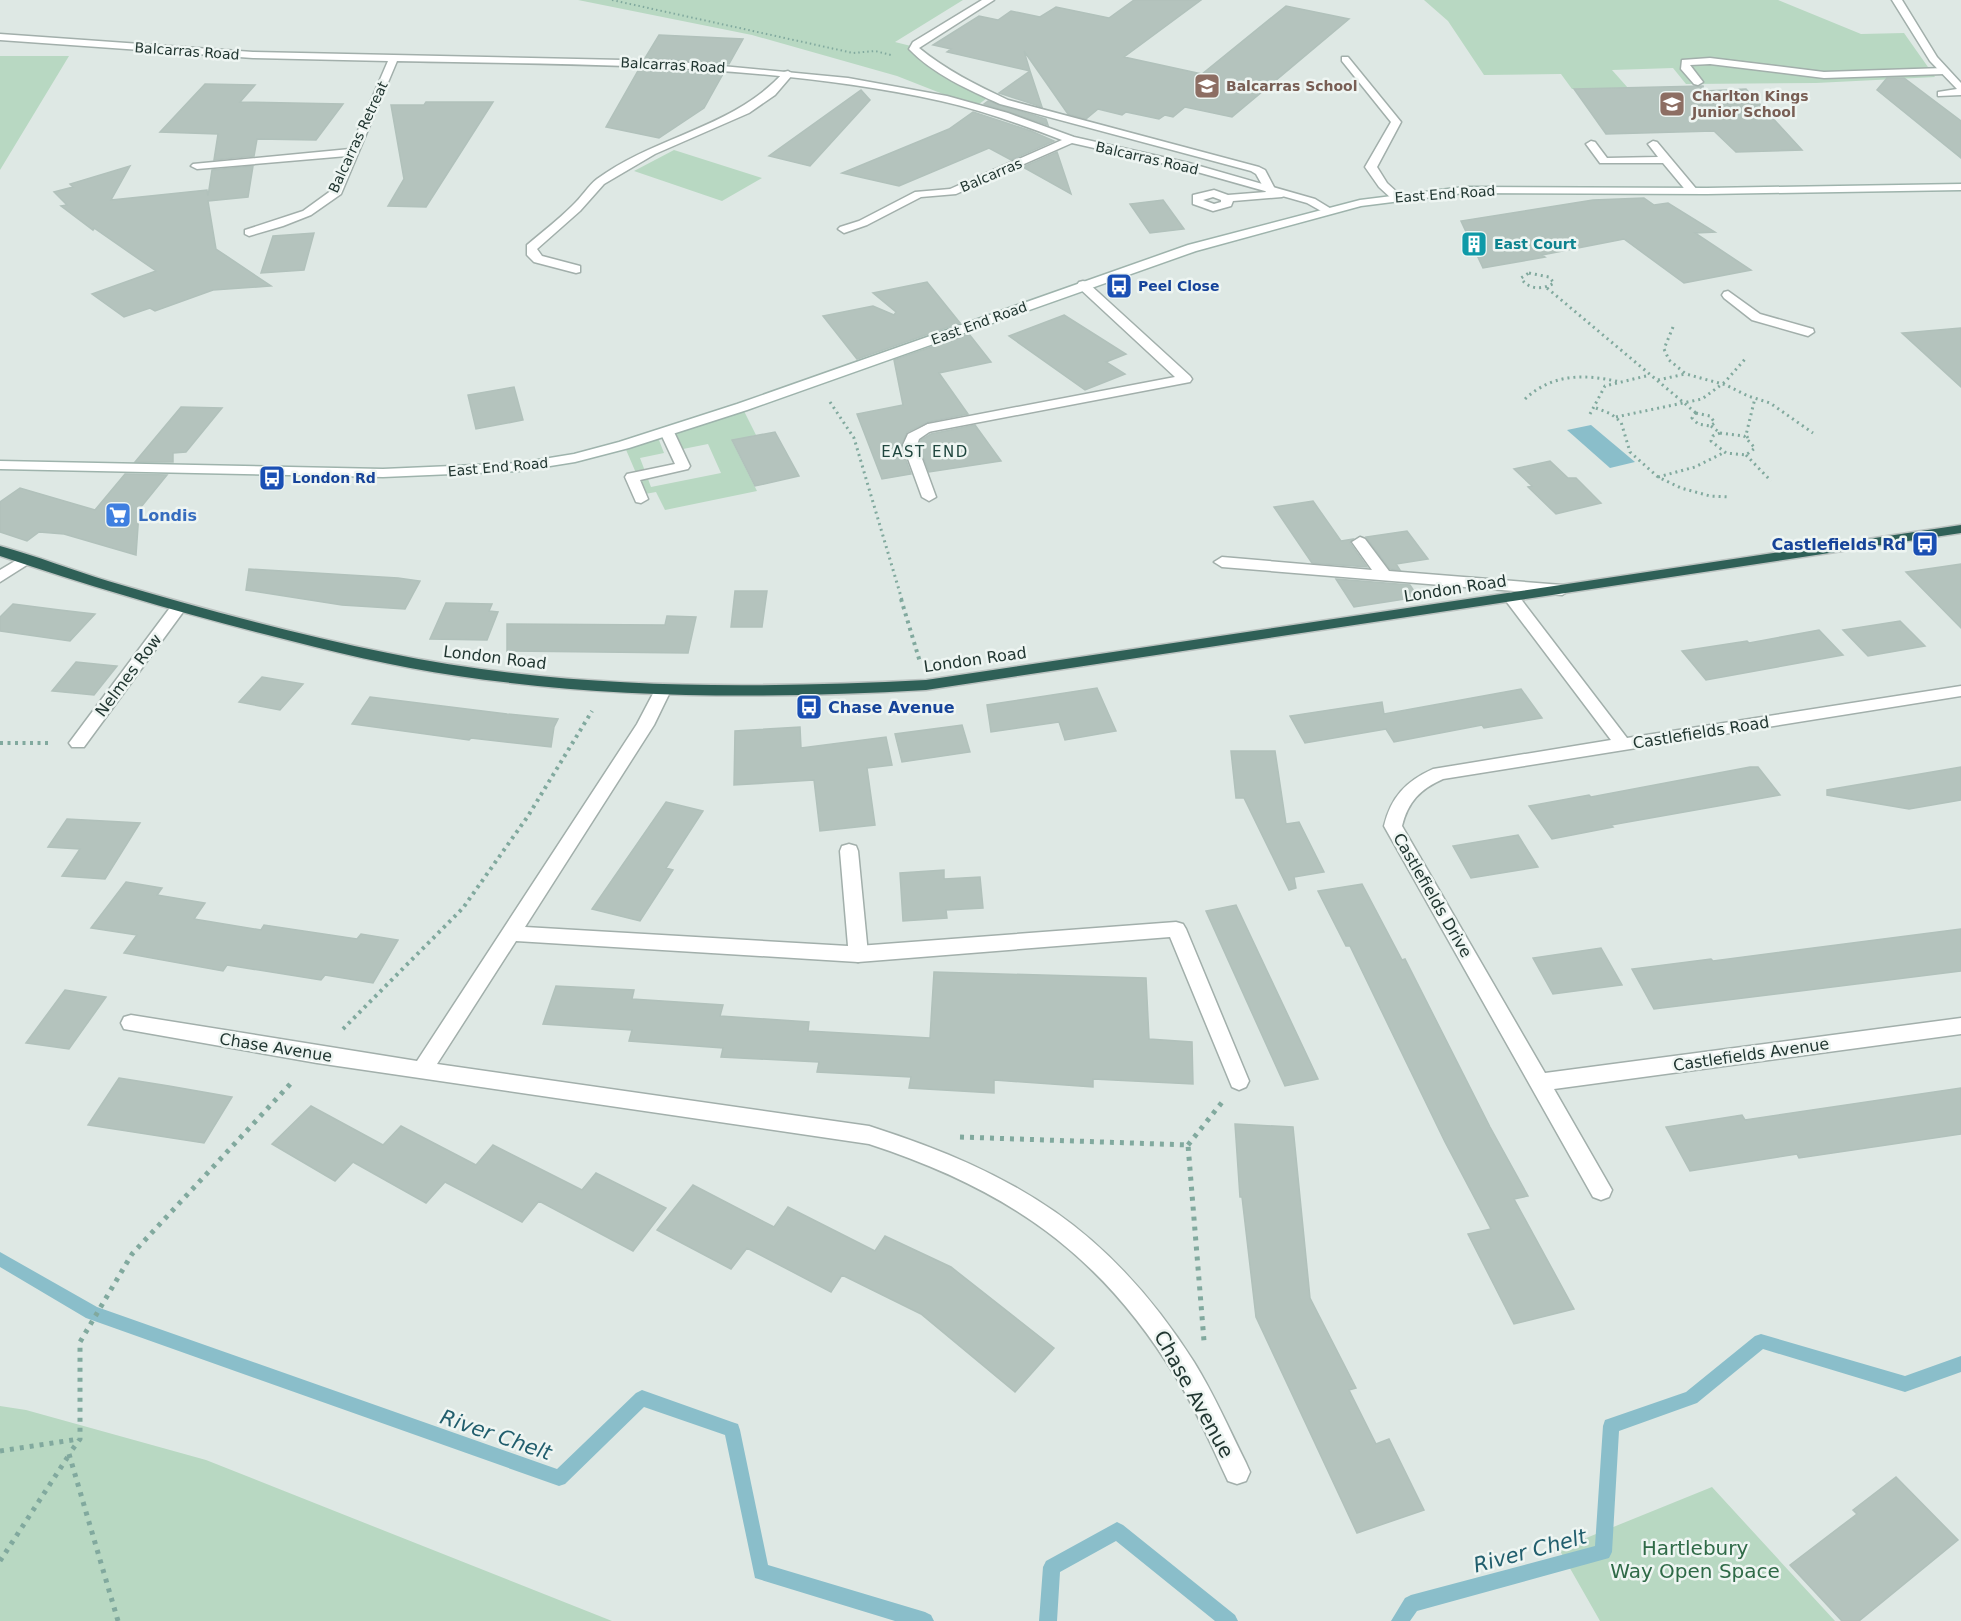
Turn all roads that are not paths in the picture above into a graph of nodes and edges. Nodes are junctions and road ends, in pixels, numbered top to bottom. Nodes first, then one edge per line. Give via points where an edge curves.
1 (988, 0) edge
2 (1898, 0) edge
3 (0, 37) edge
4 (1345, 59) dead end
5 (393, 60) junction
6 (1944, 71) junction
7 (788, 74) junction
8 (1698, 82) dead end
9 (1961, 90) edge
10 (1942, 94) dead end
11 (1004, 102) junction
12 (984, 110) junction
13 (1071, 141) junction
14 (1591, 144) dead end
15 (1653, 144) dead end
16 (353, 152) junction
17 (1666, 159) junction
18 (196, 166) dead end
19 (1961, 187) edge
20 (1269, 189) junction
21 (1692, 191) junction
22 (1284, 193) junction
23 (1396, 197) junction
24 (1227, 198) dead end
25 (1327, 210) junction
26 (844, 229) dead end
27 (249, 232) dead end
28 (576, 269) dead end
29 (1083, 285) junction
30 (1728, 295) dead end
31 (1808, 332) dead end
32 (667, 432) junction
33 (0, 465) edge
34 (928, 497) dead end
35 (642, 499) dead end
36 (1961, 529) edge
37 (1360, 542) dead end
38 (0, 551) edge
39 (25, 560) junction
40 (1222, 562) dead end
41 (1384, 575) junction
42 (0, 577) edge
43 (1562, 590) junction
44 (1511, 597) junction
45 (178, 608) junction
46 (663, 690) junction
47 (1961, 691) edge
48 (78, 743) road end
49 (1623, 744) junction
50 (849, 851) dead end
51 (510, 933) junction
52 (858, 954) junction
53 (131, 1023) dead end
54 (1961, 1026) edge
55 (422, 1070) junction
56 (1239, 1081) road end
57 (1540, 1083) junction
58 (1601, 1191) dead end
59 (1237, 1472) dead end

1 - 11 street via 916,44 914,49 970,86
2 - 6 street
3 - 5 street, Balcarras Road via 242,55
4 - 23 street via 1396,122 1371,167
5 - 7 street, Balcarras Road via 610,61
5 - 16 street, Balcarras Retreat
6 - 8 street via 1824,75 1710,61 1685,62
6 - 9 street
7 - 12 street, Balcarras Road via 943,98
7 - 28 street via 765,98 745,111 651,152 600,182 531,248 538,259
9 - 10 street
11 - 12 street
11 - 20 street via 1255,169 1261,172
12 - 13 street, Balcarras Road
13 - 20 street, Balcarras Road via 1185,165
13 - 26 street, Balcarras via 952,192 919,194
14 - 17 street via 1604,161
15 - 17 street
16 - 18 street
16 - 27 street, Balcarras Retreat via 336,192 329,199 293,219
17 - 21 street
19 - 21 street, East End Road
20 - 22 street, Balcarras Road
21 - 23 street, East End Road via 1464,190
22 - 24 street
22 - 25 street, Balcarras Road
23 - 25 street, East End Road
25 - 29 street, East End Road via 1192,248
29 - 32 street, East End Road
29 - 34 street via 1185,379 928,428 913,436 910,445
30 - 31 street via 1756,317
32 - 33 street, East End Road via 575,458 488,470 383,473
32 - 35 street via 684,466 632,477
36 - 43 highway, London Road
37 - 41 street
38 - 39 highway, London Road
39 - 42 street
39 - 45 highway, London Road
40 - 41 street
41 - 43 street
43 - 44 highway, London Road
44 - 46 highway, London Road via 926,684 793,692
44 - 49 street, Castlefields Road
45 - 46 highway, London Road via 392,660 502,677
45 - 48 street, Nelmes Row
46 - 51 street via 645,725
47 - 49 street, Castlefields Road
49 - 57 street, Castlefields Drive via 1439,772 1412,788 1396,811 1393,826
50 - 52 street
51 - 52 street
51 - 55 street
52 - 56 street via 1176,929
53 - 55 street, Chase Avenue
54 - 57 street, Castlefields Avenue
55 - 59 street, Chase Avenue via 869,1134 918,1148 965,1168 1052,1220 1093,1254 1126,1289 1186,1371
57 - 58 street, Castlefields Drive

